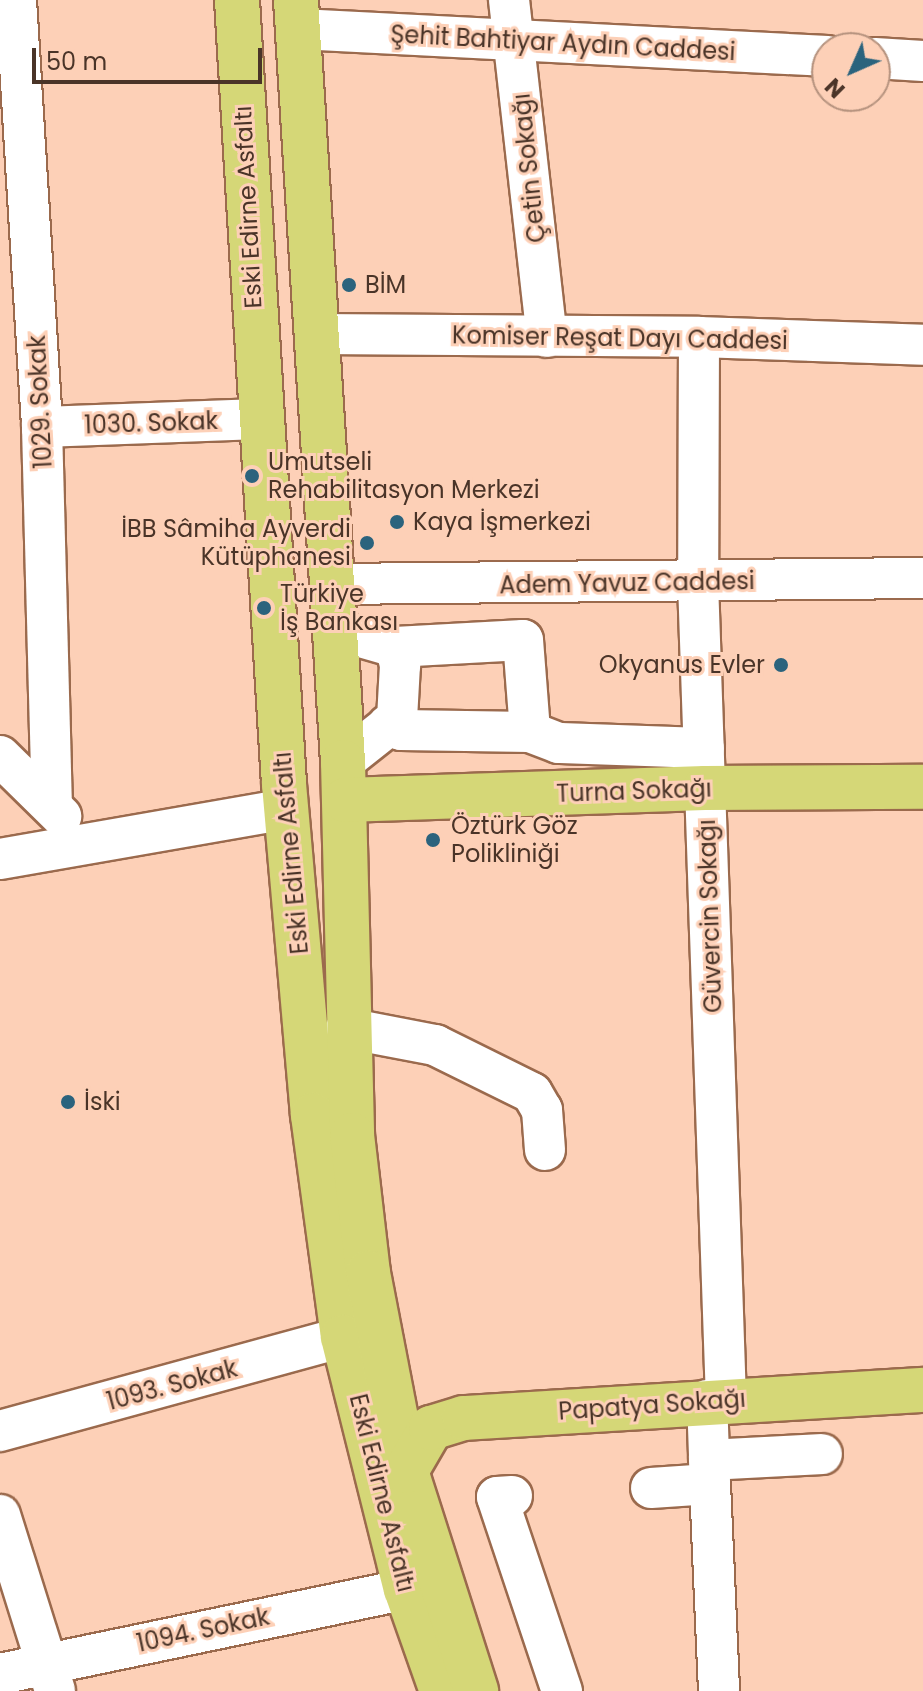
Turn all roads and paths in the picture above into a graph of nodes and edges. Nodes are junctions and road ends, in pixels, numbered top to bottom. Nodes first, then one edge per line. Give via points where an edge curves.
1 (16, 0) edge
2 (237, 0) edge
3 (509, 0) edge
4 (297, 15) edge
5 (515, 40) junction
6 (811, 55) edge
7 (891, 59) edge
8 (923, 61) edge
9 (255, 310) junction
10 (317, 334) junction
11 (547, 337) junction
12 (699, 337) junction
13 (923, 345) edge
14 (260, 419) junction
15 (42, 427) junction
16 (923, 578) edge
17 (698, 582) junction
18 (332, 584) junction
19 (333, 629) junction
20 (395, 647) junction
21 (388, 725) junction
22 (530, 732) junction
23 (0, 756) edge
24 (705, 768) junction
25 (344, 781) junction
26 (923, 787) edge
27 (285, 796) junction
28 (52, 804) junction
29 (80, 843) junction
30 (0, 859) edge
31 (291, 860) junction
32 (346, 1028) junction
33 (545, 1150) dead end
34 (343, 1337) junction
35 (923, 1390) edge
36 (717, 1400) junction
37 (0, 1431) edge
38 (822, 1454) dead end
39 (406, 1471) junction
40 (710, 1472) junction
41 (651, 1488) dead end
42 (512, 1496) dead end
43 (0, 1515) edge
44 (406, 1589) junction
45 (0, 1674) edge
46 (51, 1676) edge
47 (442, 1691) edge
48 (476, 1691) edge
49 (562, 1691) edge
50 (719, 1691) edge

1 - 15 street, 1029. Sokak
2 - 9 main road, Eski Edirne Asfaltı
3 - 5 street, Çetin Sokağı
4 - 5 street, Şehit Bahtiyar Aydın Caddesi
4 - 10 main road, Eski Edirne Asfaltı
5 - 6 street, Şehit Bahtiyar Aydın Caddesi
5 - 11 street, Çetin Sokağı
7 - 8 street
9 - 10 main road via 271,330 293,336
9 - 14 main road, Eski Edirne Asfaltı
10 - 11 street, Komiser Reşat Dayı Caddesi
10 - 18 main road, Eski Edirne Asfaltı
11 - 12 street, Komiser Reşat Dayı Caddesi
12 - 13 street, Komiser Reşat Dayı Caddesi
12 - 17 street, Güvercin Sokağı
14 - 15 street, 1030. Sokak
14 - 27 main road, Eski Edirne Asfaltı
15 - 28 street, 1029. Sokak
16 - 17 street, Adem Yavuz Caddesi
17 - 18 street, Adem Yavuz Caddesi
17 - 24 street, Güvercin Sokağı
18 - 19 main road, Eski Edirne Asfaltı
19 - 20 street
19 - 25 main road, Eski Edirne Asfaltı
20 - 21 street via 400,707 397,719
20 - 22 street via 523,640
21 - 22 street via 401,730
21 - 25 street
22 - 24 street via 559,743
23 - 28 street
24 - 25 main road, Turna Sokağı
24 - 26 main road, Turna Sokağı
24 - 36 street, Güvercin Sokağı
25 - 27 main road
25 - 31 main road
25 - 32 main road, Eski Edirne Asfaltı
27 - 29 street via 106,844
27 - 31 main road, Eski Edirne Asfaltı
28 - 29 street
29 - 30 street
31 - 34 main road, Eski Edirne Asfaltı via 313,1115
32 - 33 street via 435,1045 532,1093 542,1110
32 - 39 main road, Eski Edirne Asfaltı via 368,1273
34 - 37 street, 1093. Sokak
34 - 44 main road, Eski Edirne Asfaltı
35 - 36 main road, Papatya Sokağı
36 - 39 main road, Papatya Sokağı via 446,1422 431,1428
36 - 40 street, Güvercin Sokağı
38 - 40 street
39 - 48 main road, Eski Edirne Asfaltı
40 - 41 street
40 - 50 street, Güvercin Sokağı
42 - 49 street via 497,1497
43 - 46 street
44 - 46 street, 1094. Sokak
44 - 47 main road, Eski Edirne Asfaltı
45 - 46 street, 1094. Sokak

